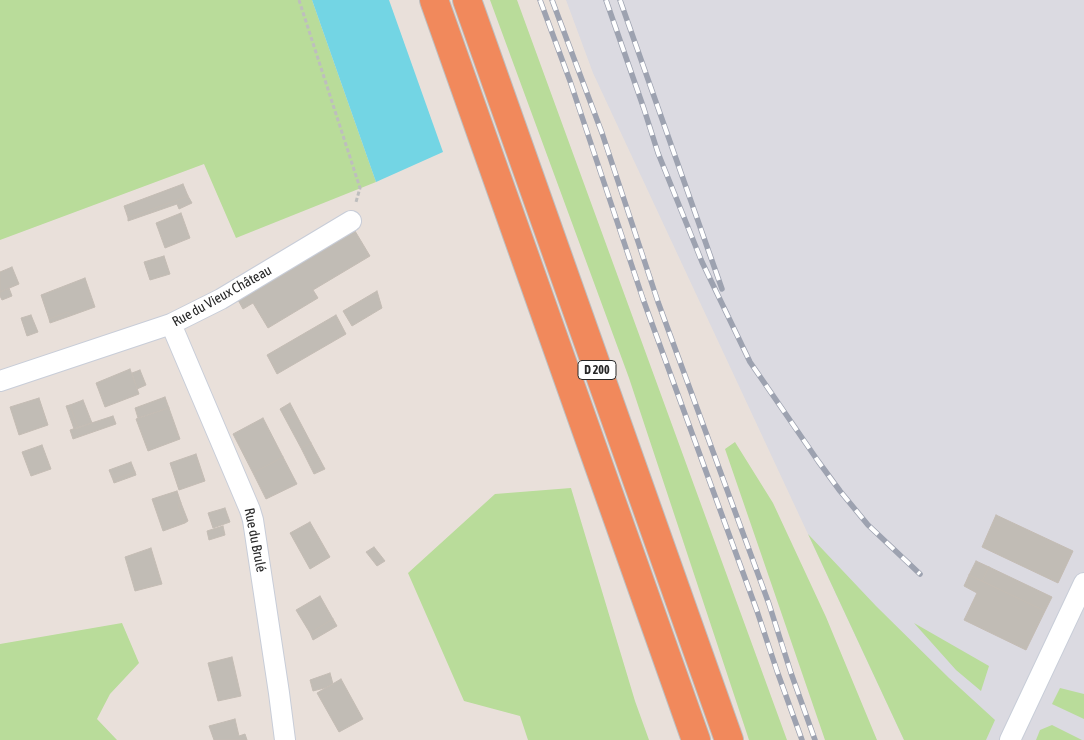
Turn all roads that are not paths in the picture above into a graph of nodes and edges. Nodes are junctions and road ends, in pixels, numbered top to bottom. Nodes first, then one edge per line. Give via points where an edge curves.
1 (434, 0) edge
2 (467, 0) edge
3 (351, 221) road end
4 (171, 324) junction
5 (0, 381) edge
6 (1084, 583) edge
7 (285, 740) edge
8 (696, 740) edge
9 (729, 740) edge
10 (1010, 740) edge

1 - 8 highway, D 200
2 - 9 highway, D 200
3 - 4 street, Rue du Vieux Château via 221,299
4 - 5 street, Rue du Vieux Château
4 - 7 street, Rue du Brulé via 253,520
6 - 10 street

